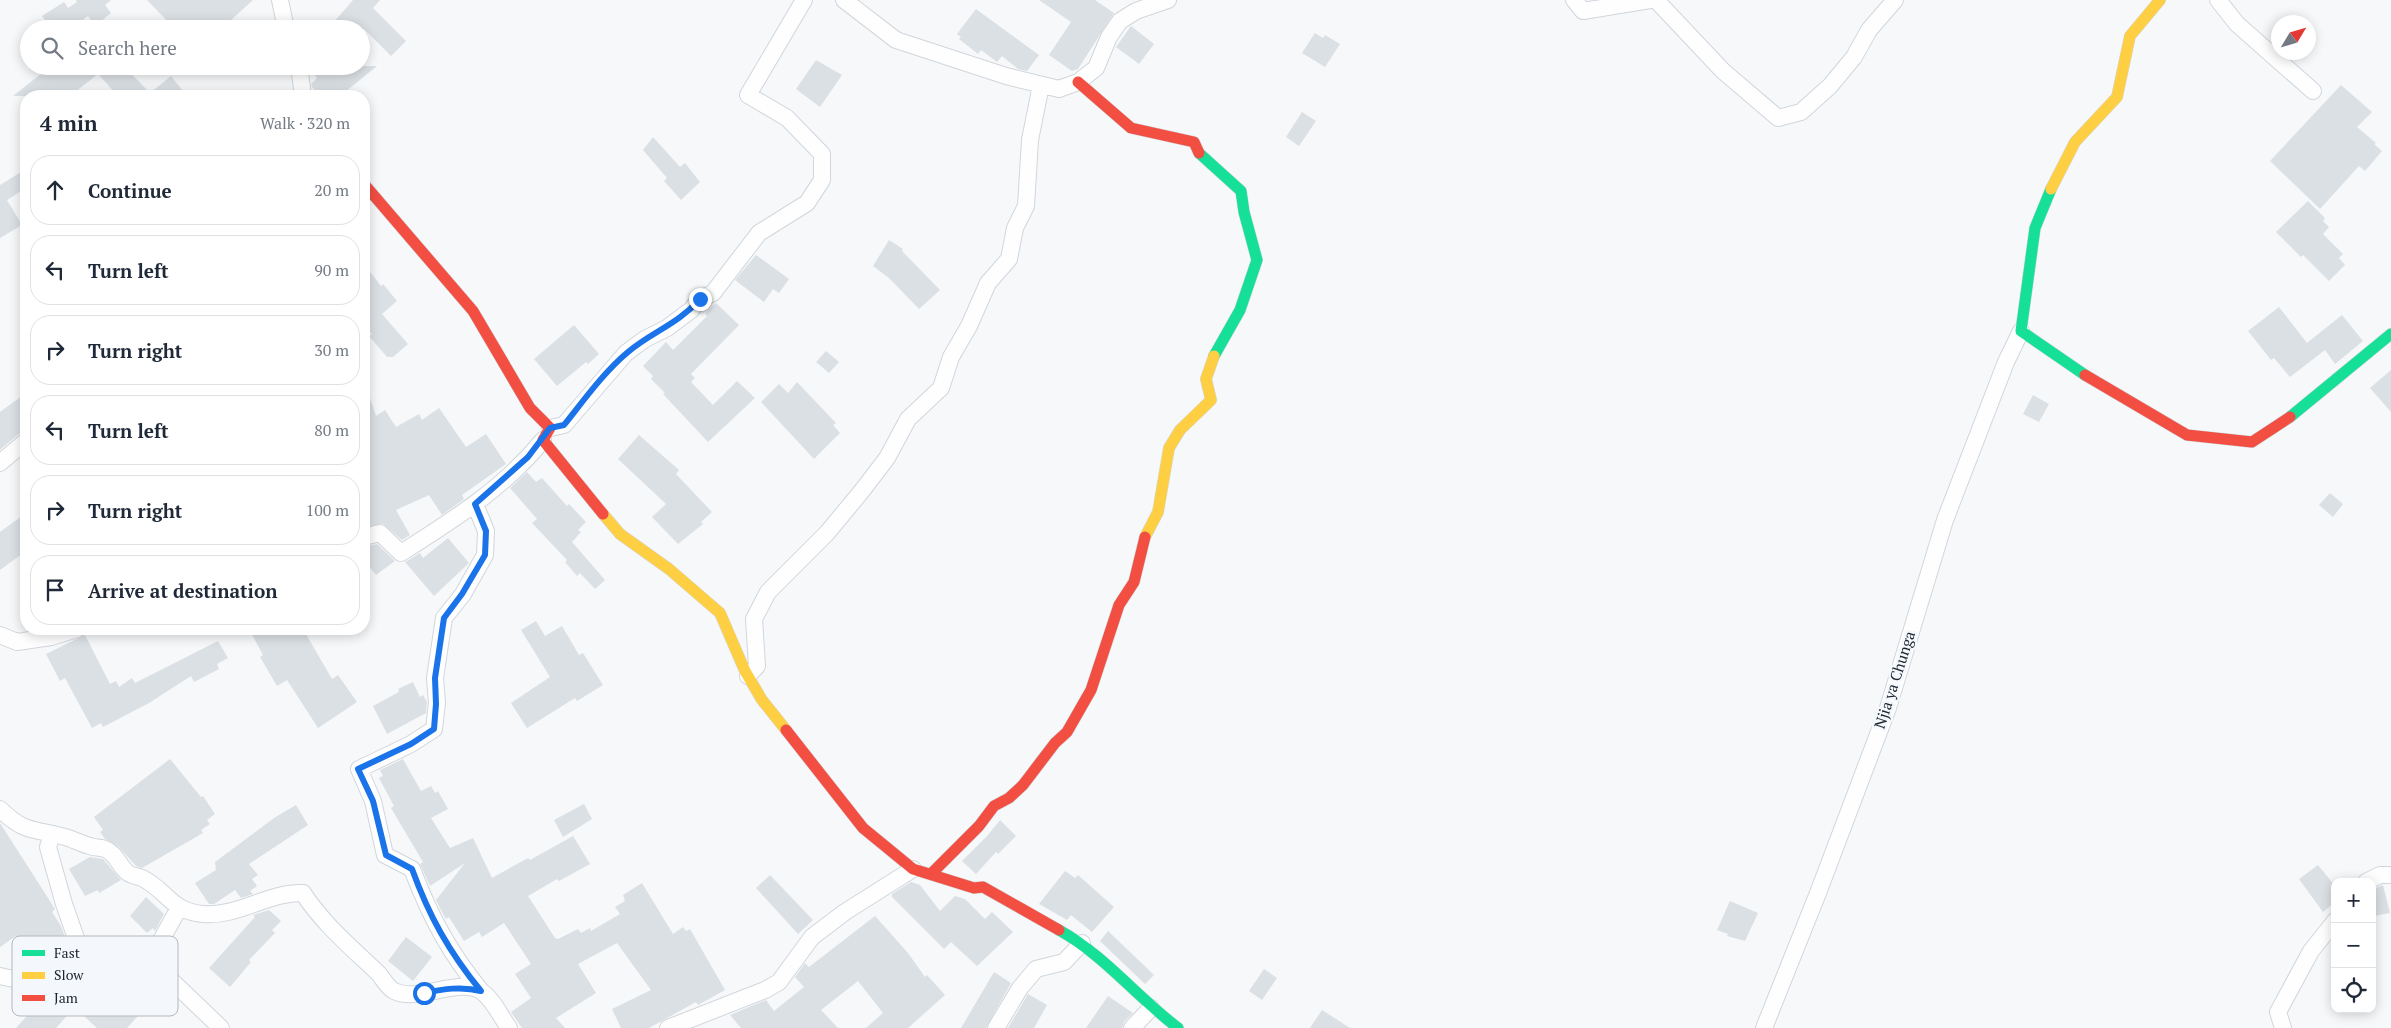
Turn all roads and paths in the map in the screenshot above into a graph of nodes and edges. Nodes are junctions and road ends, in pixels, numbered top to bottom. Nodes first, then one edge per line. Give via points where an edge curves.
1 (280, 0) edge
2 (804, 0) edge
3 (844, 0) edge
4 (1168, 0) edge
5 (1574, 0) edge
6 (1650, 0) edge
7 (1656, 0) edge
8 (1895, 0) edge
9 (2160, 0) edge
10 (2218, 0) edge
11 (284, 20) edge
12 (300, 75) edge
13 (1078, 82) junction
14 (1041, 85) junction
15 (302, 90) edge
16 (2313, 91) dead end
17 (370, 191) edge
18 (2021, 331) junction
19 (2391, 334) edge
20 (546, 434) junction
21 (20, 445) edge
22 (0, 463) edge
23 (475, 504) junction
24 (370, 536) edge
25 (0, 635) edge
26 (58, 635) edge
27 (748, 676) junction
28 (0, 809) edge
29 (52, 834) junction
30 (912, 869) junction
31 (931, 874) junction
32 (2391, 875) edge
33 (2374, 878) edge
34 (178, 908) junction
35 (2333, 923) edge
36 (75, 936) edge
37 (163, 936) edge
38 (1082, 943) junction
39 (178, 987) edge
40 (481, 991) junction
41 (1152, 1008) junction
42 (221, 1028) edge
43 (509, 1028) edge
44 (668, 1028) edge
45 (996, 1028) edge
46 (1132, 1028) edge
47 (1178, 1028) edge
48 (1764, 1028) edge
49 (2282, 1028) edge

1 - 11 street
2 - 20 street via 748,95 787,118 822,154 822,180 806,203 759,233 713,293 700,299 667,328 626,353 564,425
3 - 14 street via 896,40
4 - 13 street via 1136,11 1120,21 1109,37 1096,68
5 - 6 street via 1583,11
7 - 8 street via 1723,71 1778,118 1801,112 1830,86 1854,57 1869,30
9 - 18 street via 2130,36 2117,97 2075,142 2054,181 2035,228
10 - 16 street via 2237,24
12 - 15 street
13 - 14 street via 1059,89
13 - 31 street via 1131,128 1194,142 1200,155 1241,191 1258,260 1240,310 1211,362 1206,379 1211,400 1180,430 1169,448 1158,512 1144,538 1134,582 1119,605 1092,690 1067,732 1023,784 1009,798 994,806 979,826
14 - 27 street via 1030,140 1026,206 1015,228 1008,259 988,282 951,357 941,388 908,420 887,458 827,533 768,592 754,619 757,666
17 - 20 street via 473,311
18 - 19 street via 2066,363 2187,435 2252,442 2314,399
18 - 48 street, Njia ya Chunga via 1945,520 1888,708
20 - 23 street via 528,457
20 - 27 street via 620,534 669,569 720,613
21 - 22 street
23 - 24 street via 401,553 380,533
23 - 40 street via 486,531 485,555 444,618 435,678 434,729 411,744 358,769 373,801 386,855 412,869 447,946
25 - 26 street via 17,642
27 - 30 street via 762,700 864,828
28 - 29 street via 14,823
29 - 34 street via 104,848 129,874 143,879
29 - 36 street via 48,847
30 - 31 street
30 - 44 street via 852,906 812,937 779,982
31 - 38 street via 974,888 983,887
32 - 33 street
34 - 37 street
34 - 40 street via 203,914 236,912 289,892 303,893 314,910 392,991 408,995 442,989
35 - 49 street via 2311,951 2278,1012
38 - 41 street
38 - 45 street via 1064,962 1036,969 1020,988
39 - 42 street
40 - 43 street
41 - 46 street
41 - 47 street

